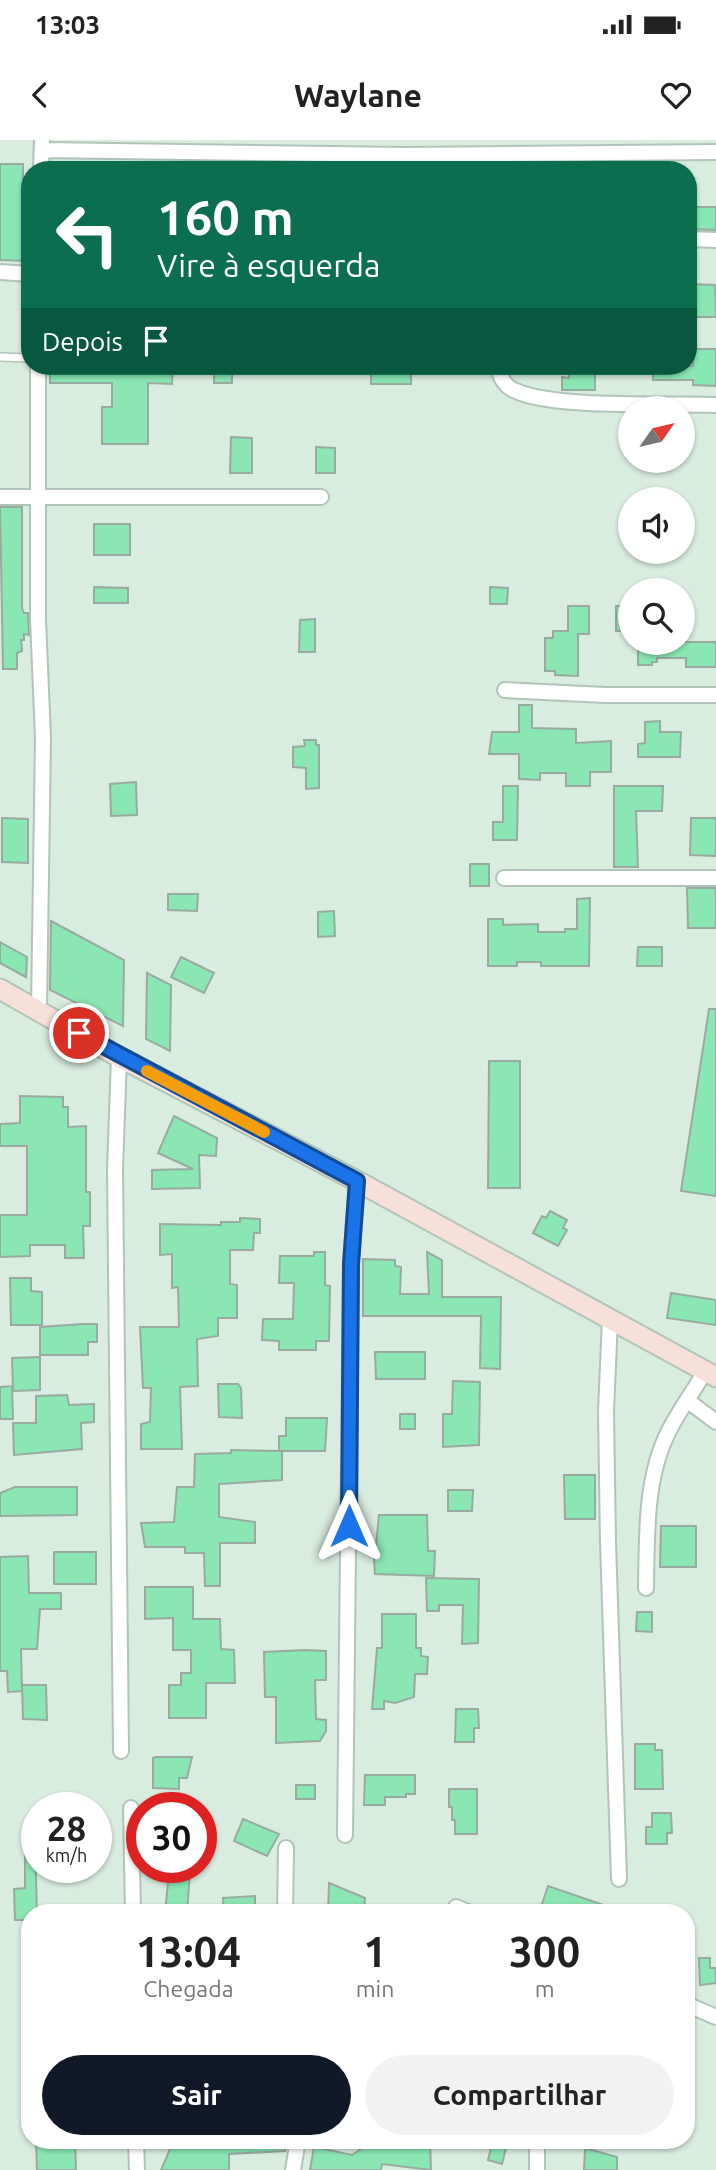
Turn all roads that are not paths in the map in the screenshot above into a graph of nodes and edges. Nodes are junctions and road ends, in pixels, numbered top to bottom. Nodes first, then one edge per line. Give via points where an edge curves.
1 (42, 145) edge
2 (168, 145) edge
3 (321, 146) edge
4 (631, 147) edge
5 (492, 149) edge
6 (716, 152) edge
7 (697, 239) edge
8 (716, 240) edge
9 (0, 272) edge
10 (21, 273) edge
11 (0, 358) edge
12 (21, 359) edge
13 (37, 375) edge
14 (502, 375) edge
15 (716, 404) edge
16 (0, 497) edge
17 (39, 497) junction
18 (321, 497) dead end
19 (505, 690) dead end
20 (716, 695) edge
21 (504, 878) dead end
22 (716, 878) edge
23 (0, 989) edge
24 (39, 1010) junction
25 (119, 1057) junction
26 (357, 1181) junction
27 (610, 1319) junction
28 (711, 1374) edge
29 (688, 1401) junction
30 (716, 1422) edge
31 (646, 1588) dead end
32 (121, 1751) dead end
33 (345, 1835) dead end
34 (286, 1848) dead end
35 (619, 1879) dead end
36 (132, 1883) edge
37 (133, 1904) edge
38 (285, 1904) edge
39 (695, 2008) edge
40 (716, 2018) edge
41 (136, 2149) edge
42 (296, 2149) edge
43 (537, 2149) edge
44 (137, 2170) edge
45 (293, 2170) edge
46 (537, 2170) edge

1 - 2 street
2 - 3 street
3 - 5 street
4 - 5 street
4 - 6 street
7 - 8 street
9 - 10 street
11 - 12 lane
13 - 17 street
14 - 15 street via 504,383 516,391 556,400
16 - 17 street
17 - 18 street
17 - 24 street via 43,738
19 - 20 street
21 - 22 street
23 - 24 street
24 - 25 street
25 - 26 street
25 - 32 street via 115,1169
26 - 27 street
26 - 33 street via 351,1264
27 - 28 street
27 - 35 street via 608,1542
28 - 29 street
29 - 30 street
29 - 31 street via 659,1455 647,1537
34 - 38 street
36 - 37 street
39 - 40 street
41 - 44 street
42 - 45 street
43 - 46 street

